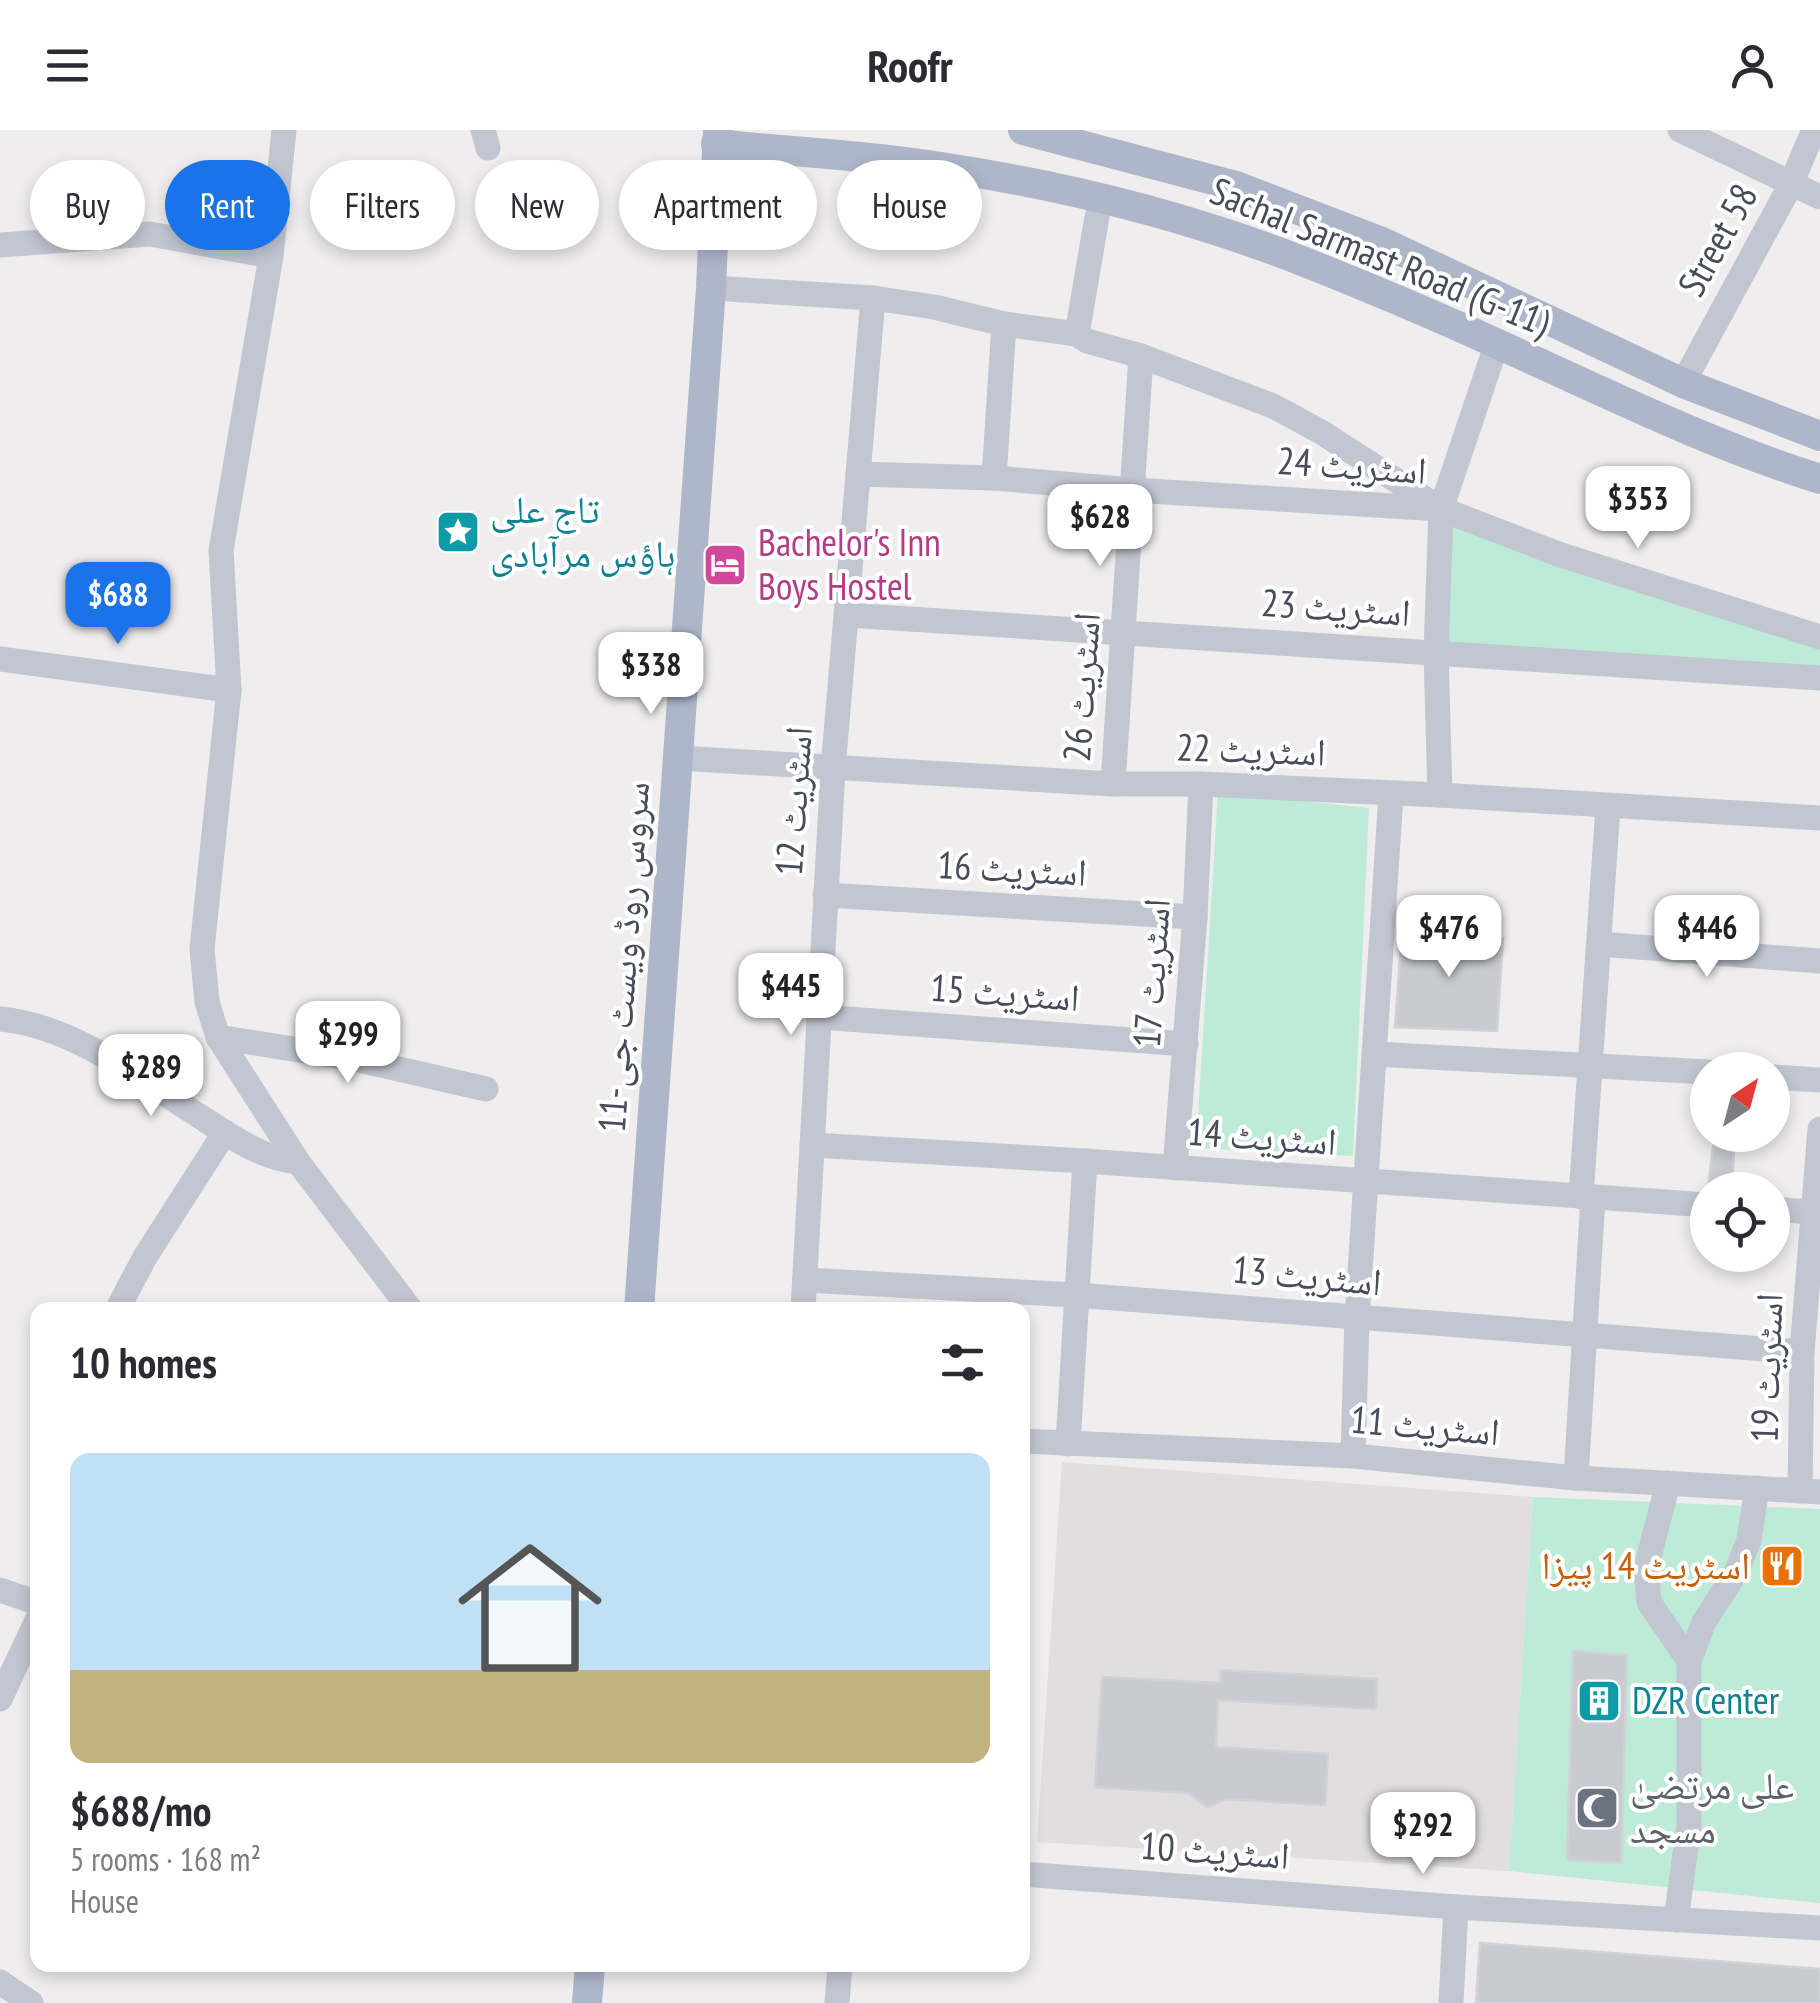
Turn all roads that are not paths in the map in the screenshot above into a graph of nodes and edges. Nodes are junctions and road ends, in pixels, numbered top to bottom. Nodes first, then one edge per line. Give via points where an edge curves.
1 (284, 130) edge
2 (1023, 130) edge
3 (1680, 130) edge
4 (1814, 130) edge
5 (717, 137) edge
6 (1790, 186) junction
7 (1820, 197) edge
8 (1097, 218) dead end
9 (0, 245) edge
10 (271, 256) junction
11 (711, 288) junction
12 (873, 298) junction
13 (1004, 324) junction
14 (1077, 334) junction
15 (1497, 343) junction
16 (1140, 356) junction
17 (1683, 382) junction
18 (1666, 423) junction
19 (1820, 436) edge
20 (858, 474) junction
21 (994, 478) junction
22 (1820, 479) edge
23 (1133, 490) junction
24 (1440, 509) junction
25 (848, 615) junction
26 (1122, 632) junction
27 (1820, 638) edge
28 (1436, 652) junction
29 (0, 659) edge
30 (1820, 678) edge
31 (228, 690) junction
32 (678, 758) junction
33 (833, 769) junction
34 (1113, 784) junction
35 (1200, 784) junction
36 (1391, 794) junction
37 (1440, 795) junction
38 (1608, 807) junction
39 (1820, 818) edge
40 (825, 895) junction
41 (1195, 917) junction
42 (1599, 944) junction
43 (1820, 961) edge
44 (820, 1017) junction
45 (0, 1019) edge
46 (218, 1037) junction
47 (1186, 1044) junction
48 (1375, 1054) junction
49 (1591, 1064) junction
50 (1690, 1071) edge
51 (1790, 1078) edge
52 (1820, 1080) edge
53 (486, 1089) dead end
54 (1820, 1128) edge
55 (225, 1132) junction
56 (812, 1145) junction
57 (1085, 1160) junction
58 (298, 1162) junction
59 (1175, 1168) junction
60 (1367, 1182) junction
61 (1587, 1197) junction
62 (1690, 1204) edge
63 (1790, 1210) edge
64 (1812, 1212) junction
65 (805, 1280) junction
66 (1076, 1295) junction
67 (121, 1302) edge
68 (405, 1302) edge
69 (640, 1302) edge
70 (804, 1302) edge
71 (1358, 1318) junction
72 (1583, 1333) junction
73 (1802, 1352) junction
74 (1030, 1442) edge
75 (1068, 1444) junction
76 (1353, 1456) junction
77 (1576, 1478) junction
78 (1668, 1483) junction
79 (1757, 1488) junction
80 (1810, 1491) edge
81 (0, 1590) edge
82 (30, 1600) edge
83 (30, 1633) edge
84 (1689, 1660) junction
85 (4, 1682) edge
86 (1030, 1875) edge
87 (1456, 1908) junction
88 (1676, 1920) junction
89 (1820, 1928) edge
90 (589, 1972) edge
91 (839, 1972) edge
92 (0, 1982) edge
93 (31, 2003) edge
94 (587, 2003) edge
95 (837, 2003) edge
96 (1451, 2003) edge

1 - 10 street
2 - 17 main road, Sachal Sarmast Road (G-11) via 1236,186 1382,242
3 - 6 street
4 - 6 street, Street 58
5 - 11 main road, سروس روڈ ویسٹ جی-11
5 - 15 main road, Sachal Sarmast Road (G-11) via 939,166 1087,194 1291,257
6 - 7 street
6 - 17 street, Street 58
8 - 14 street
9 - 10 street via 150,234
10 - 31 street via 221,550
11 - 12 street
11 - 32 main road, سروس روڈ ویسٹ جی-11
12 - 13 street
12 - 20 street, اسٹریٹ 12
13 - 14 street
13 - 21 street
14 - 16 street
15 - 18 main road, Sachal Sarmast Road (G-11)
15 - 24 street
16 - 23 street, اسٹریٹ 26
16 - 24 street via 1273,406
17 - 18 main road
17 - 19 main road, Sachal Sarmast Road (G-11)
18 - 22 main road, Sachal Sarmast Road (G-11)
20 - 21 street, اسٹریٹ 24
20 - 25 street, اسٹریٹ 12
21 - 23 street, اسٹریٹ 24
23 - 24 street, اسٹریٹ 24
23 - 26 street, اسٹریٹ 26
24 - 27 street, اسٹریٹ 24
24 - 28 street
25 - 26 street, اسٹریٹ 23
25 - 33 street, اسٹریٹ 12
26 - 28 street, اسٹریٹ 23
26 - 34 street, اسٹریٹ 26
28 - 30 street, اسٹریٹ 23
28 - 37 street
29 - 31 street
31 - 46 street via 202,949
32 - 33 street, اسٹریٹ 22
32 - 69 main road, سروس روڈ ویسٹ جی-11
33 - 34 street, اسٹریٹ 22
33 - 40 street, اسٹریٹ 12
34 - 35 street, اسٹریٹ 22
35 - 36 street, اسٹریٹ 22
35 - 41 street, اسٹریٹ 17
36 - 37 street, اسٹریٹ 22
36 - 48 street
37 - 38 street, اسٹریٹ 22
38 - 39 street, اسٹریٹ 22
38 - 42 street
40 - 41 street, اسٹریٹ 16
40 - 44 street, اسٹریٹ 12
41 - 47 street, اسٹریٹ 17
42 - 43 street
42 - 49 street
44 - 47 street, اسٹریٹ 15
44 - 56 street, اسٹریٹ 12
45 - 55 street via 73,1039
46 - 53 street
46 - 58 street
47 - 59 street, اسٹریٹ 17
48 - 49 street
48 - 60 street
49 - 50 street
49 - 61 street
51 - 52 street
54 - 64 street, اسٹریٹ 19
55 - 58 street via 258,1153
55 - 67 street
56 - 57 street, اسٹریٹ 14
56 - 65 street, اسٹریٹ 12
57 - 59 street, اسٹریٹ 14
57 - 66 street
58 - 68 street
59 - 60 street, اسٹریٹ 14
60 - 61 street, اسٹریٹ 14
60 - 71 street
61 - 62 street, اسٹریٹ 14
61 - 72 street
63 - 64 street
64 - 73 street, اسٹریٹ 19
65 - 66 street, اسٹریٹ 13
65 - 70 street, اسٹریٹ 12
66 - 71 street, اسٹریٹ 13
66 - 75 street
71 - 72 street, اسٹریٹ 13
71 - 76 street
72 - 73 street, اسٹریٹ 13
72 - 77 street
73 - 80 street, اسٹریٹ 19
74 - 75 street, اسٹریٹ 11
75 - 76 street, اسٹریٹ 11
76 - 77 street, اسٹریٹ 11
77 - 78 street, اسٹریٹ 11
78 - 79 street, اسٹریٹ 11
78 - 84 street via 1646,1568 1649,1602
79 - 80 street, اسٹریٹ 11
79 - 84 street via 1749,1540
81 - 82 street
83 - 85 street
84 - 88 street via 1689,1825
86 - 87 street, اسٹریٹ 10
87 - 88 street, اسٹریٹ 10
87 - 96 street
88 - 89 street, اسٹریٹ 10
90 - 94 main road
91 - 95 street
92 - 93 street

